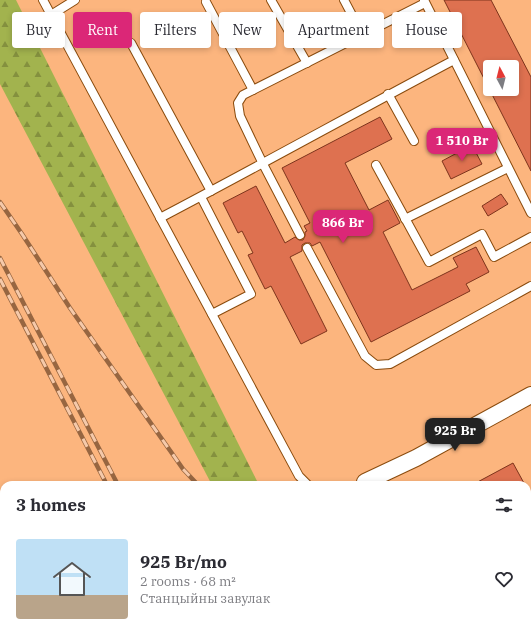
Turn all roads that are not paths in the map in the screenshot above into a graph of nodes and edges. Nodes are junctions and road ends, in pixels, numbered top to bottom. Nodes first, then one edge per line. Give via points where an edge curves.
1 (43, 0) edge
2 (75, 0) edge
3 (271, 0) edge
4 (344, 0) edge
5 (425, 1) edge
6 (206, 2) dead end
7 (49, 12) edge
8 (56, 12) edge
9 (350, 12) edge
10 (384, 22) edge
11 (65, 41) edge
12 (132, 45) edge
13 (334, 48) edge
14 (454, 60) junction
15 (307, 62) junction
16 (253, 90) junction
17 (388, 94) junction
18 (414, 141) dead end
19 (263, 164) junction
20 (376, 165) dead end
21 (508, 168) junction
22 (211, 191) junction
23 (201, 197) junction
24 (531, 214) edge
25 (160, 218) junction
26 (405, 219) junction
27 (300, 235) dead end
28 (531, 237) edge
29 (307, 248) dead end
30 (531, 286) edge
31 (212, 314) junction
32 (531, 395) edge
33 (304, 481) edge
34 (369, 481) edge

1 - 7 lane
2 - 8 lane
3 - 15 lane
4 - 9 lane
5 - 10 lane
5 - 14 lane
6 - 16 lane
11 - 25 lane
12 - 22 lane
13 - 15 lane
14 - 17 lane
14 - 21 lane
15 - 16 lane
16 - 19 lane via 243,95 238,103 240,116
17 - 18 lane
17 - 19 lane
19 - 22 lane
19 - 27 lane
20 - 26 lane
21 - 24 lane
21 - 26 lane
22 - 23 lane
23 - 25 lane
23 - 31 lane via 251,294
25 - 31 lane
26 - 28 lane via 428,262 482,234 494,257
29 - 30 lane via 365,356 376,365 390,364
31 - 33 lane
32 - 34 street

